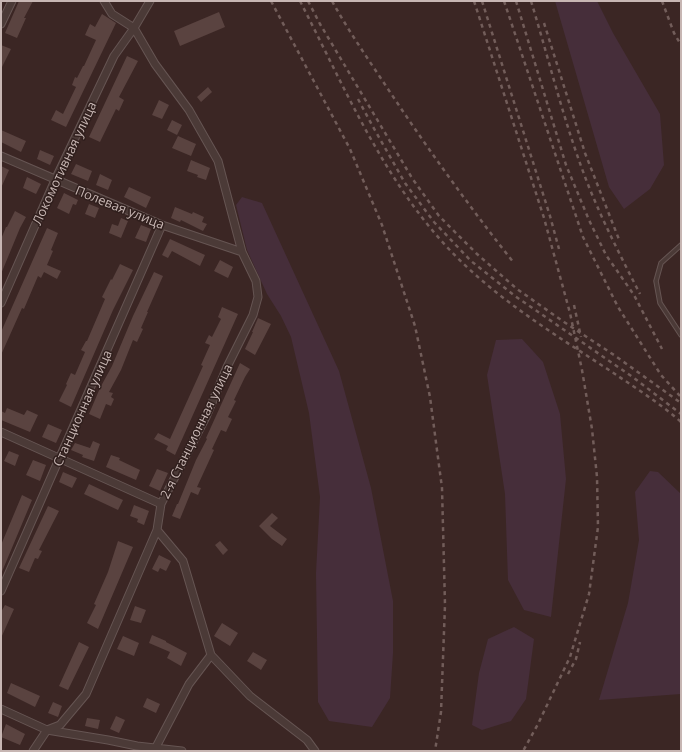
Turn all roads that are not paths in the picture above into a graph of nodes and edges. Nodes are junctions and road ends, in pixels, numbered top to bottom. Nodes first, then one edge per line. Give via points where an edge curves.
1 (12, 1) edge
2 (104, 1) edge
3 (150, 1) edge
4 (1, 24) edge
5 (134, 28) junction
6 (1, 156) edge
7 (55, 180) junction
8 (162, 225) junction
9 (681, 245) edge
10 (242, 252) junction
11 (1, 302) edge
12 (681, 334) edge
13 (1, 432) edge
14 (59, 459) junction
15 (160, 504) junction
16 (156, 530) junction
17 (1, 591) edge
18 (211, 655) junction
19 (1, 709) edge
20 (47, 730) junction
21 (154, 749) edge
22 (33, 751) edge
23 (182, 751) edge
24 (315, 751) edge

1 - 4 street
2 - 5 street via 112,14
3 - 5 street, Локомотивная улица
5 - 7 street, Локомотивная улица via 114,56
5 - 10 street, 2-я Станционная улица via 155,64 189,110 218,161
6 - 7 street, Полевая улица
7 - 8 street, Полевая улица
7 - 11 street, Локомотивная улица
8 - 10 street, Полевая улица
8 - 14 street, Станционная улица
9 - 12 lane via 661,263 656,281 660,303
10 - 15 street, 2-я Станционная улица via 256,280 258,296 253,315 206,417
13 - 14 street
14 - 15 street
14 - 17 street, Станционная улица
15 - 16 street, 2-я Станционная улица
16 - 18 street via 183,561
16 - 20 street, 2-я Станционная улица via 86,694 60,725
18 - 21 street via 189,684
18 - 24 street via 250,696 307,740
19 - 20 street
20 - 21 street
20 - 22 street, 2-я Станционная улица
21 - 23 street

